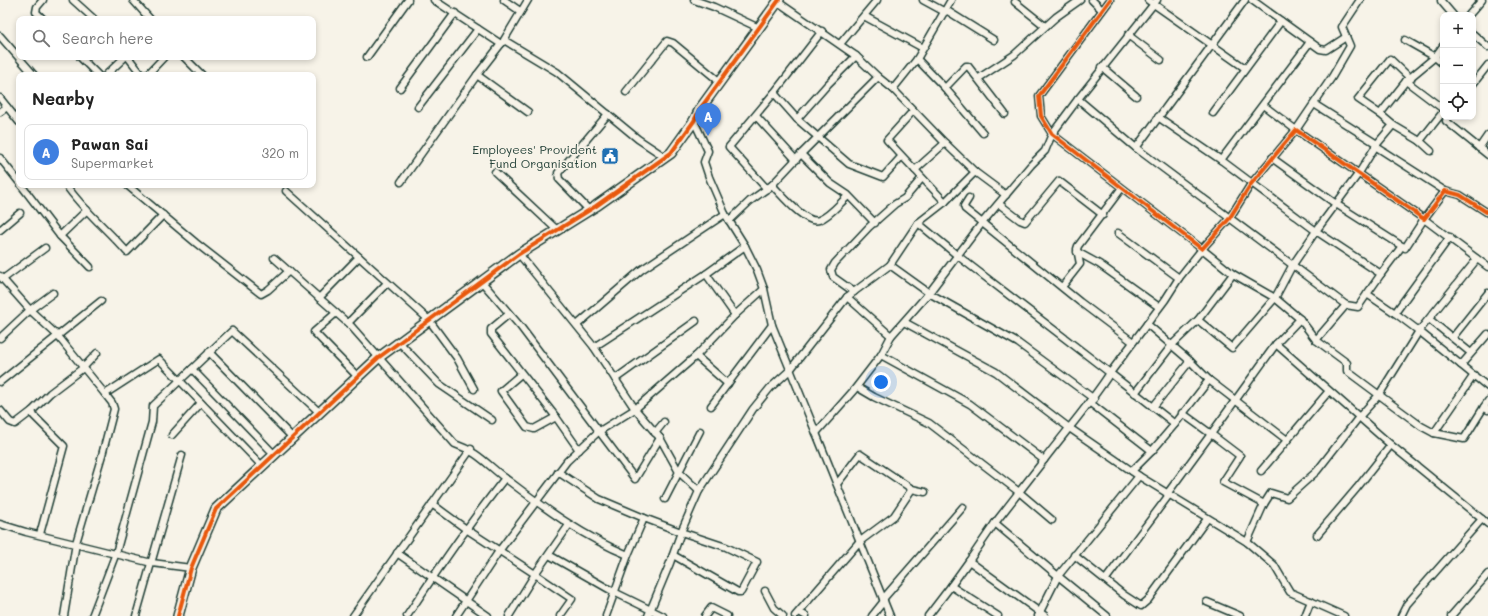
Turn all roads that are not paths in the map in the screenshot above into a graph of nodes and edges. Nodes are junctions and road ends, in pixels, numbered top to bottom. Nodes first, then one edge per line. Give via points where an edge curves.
1 (43, 0) edge
2 (73, 0) edge
3 (133, 0) edge
4 (408, 0) edge
5 (434, 0) edge
6 (504, 0) edge
7 (528, 0) edge
8 (694, 0) edge
9 (717, 0) edge
10 (877, 0) edge
11 (924, 0) edge
12 (951, 0) edge
13 (1080, 0) edge
14 (1092, 0) edge
15 (1110, 0) edge
16 (1245, 0) edge
17 (1252, 0) edge
18 (1360, 0) edge
19 (1441, 0) edge
20 (1482, 0) edge
21 (778, 1) edge
22 (1014, 1) edge
23 (1153, 1) edge
24 (714, 7) junction
25 (520, 10) junction
26 (1102, 10) junction
27 (945, 11) junction
28 (455, 12) junction
29 (1450, 12) edge
30 (1472, 12) edge
31 (865, 14) junction
32 (40, 16) edge
33 (91, 16) edge
34 (146, 16) edge
35 (1281, 21) junction
36 (1045, 26) junction
37 (759, 28) junction
38 (478, 29) junction
39 (822, 31) junction
40 (1128, 35) junction
41 (0, 36) edge
42 (1346, 37) junction
43 (1476, 37) edge
44 (994, 40) dead end
45 (1405, 40) dead end
46 (503, 42) junction
47 (1310, 42) junction
48 (1213, 43) junction
49 (840, 44) junction
50 (1488, 47) edge
51 (923, 48) junction
52 (1442, 48) edge
53 (16, 54) edge
54 (856, 56) junction
55 (367, 57) dead end
56 (1435, 57) junction
57 (918, 59) junction
58 (21, 60) edge
59 (83, 60) edge
60 (123, 60) edge
61 (129, 60) edge
62 (161, 60) edge
63 (187, 60) edge
64 (1161, 60) dead end
65 (1440, 61) edge
66 (1488, 65) edge
67 (1102, 67) junction
68 (1245, 68) junction
69 (31, 72) edge
70 (95, 72) edge
71 (109, 72) edge
72 (139, 72) edge
73 (150, 72) edge
74 (199, 72) edge
75 (477, 75) junction
76 (878, 77) junction
77 (979, 78) junction
78 (1408, 80) junction
79 (1476, 80) edge
80 (720, 82) junction
81 (400, 88) dead end
82 (945, 88) junction
83 (893, 89) junction
84 (626, 92) dead end
85 (774, 93) junction
86 (1136, 96) dead end
87 (0, 98) edge
88 (1078, 99) junction
89 (1314, 104) junction
90 (1263, 105) junction
91 (7, 107) junction
92 (1440, 107) edge
93 (418, 108) dead end
94 (913, 111) junction
95 (0, 112) edge
96 (528, 112) dead end
97 (1213, 113) dead end
98 (608, 114) junction
99 (1005, 114) dead end
100 (1380, 114) junction
101 (756, 116) junction
102 (1440, 116) edge
103 (1158, 117) junction
104 (16, 118) edge
105 (797, 119) junction
106 (1446, 120) edge
107 (694, 121) junction
108 (1393, 125) junction
109 (1296, 130) junction
110 (983, 133) dead end
111 (1052, 134) junction
112 (1488, 135) edge
113 (818, 137) junction
114 (1420, 141) junction
115 (945, 143) junction
116 (1376, 145) junction
117 (1136, 148) junction
118 (1479, 148) junction
119 (1431, 151) dead end
120 (801, 154) junction
121 (1488, 155) edge
122 (665, 157) junction
123 (901, 157) junction
124 (0, 158) edge
125 (1272, 158) junction
126 (796, 160) junction
127 (1221, 160) junction
128 (915, 170) junction
129 (495, 172) dead end
130 (975, 172) junction
131 (1359, 173) junction
132 (16, 178) edge
133 (922, 178) junction
134 (401, 182) dead end
135 (1252, 184) junction
136 (770, 187) junction
137 (23, 188) edge
138 (70, 188) edge
139 (131, 188) edge
140 (1121, 189) junction
141 (286, 191) dead end
142 (1445, 191) junction
143 (1006, 195) junction
144 (848, 196) junction
145 (969, 198) dead end
146 (945, 202) junction
147 (999, 204) junction
148 (1336, 204) junction
149 (87, 210) junction
150 (589, 210) junction
151 (20, 213) dead end
152 (1488, 213) edge
153 (725, 214) junction
154 (163, 215) junction
155 (1103, 215) junction
156 (1229, 219) junction
157 (1424, 219) junction
158 (729, 221) junction
159 (875, 222) junction
160 (918, 223) junction
161 (982, 223) junction
162 (0, 230) edge
163 (557, 230) junction
164 (1316, 231) junction
165 (1118, 233) dead end
166 (60, 236) junction
167 (1450, 237) junction
168 (745, 246) junction
169 (1402, 246) junction
170 (45, 248) dead end
171 (1202, 249) junction
172 (1077, 252) junction
173 (519, 254) junction
174 (958, 256) junction
175 (359, 257) junction
176 (274, 258) dead end
177 (1477, 259) junction
178 (890, 265) junction
179 (1292, 266) junction
180 (1488, 267) edge
181 (90, 268) dead end
182 (289, 271) junction
183 (706, 274) junction
184 (1233, 274) junction
185 (1380, 274) junction
186 (2, 278) edge
187 (1178, 278) junction
188 (482, 282) junction
189 (387, 283) junction
190 (1062, 288) junction
191 (764, 289) junction
192 (854, 292) junction
193 (53, 293) dead end
194 (929, 293) junction
195 (1488, 293) edge
196 (1368, 294) junction
197 (847, 297) junction
198 (319, 298) junction
199 (1275, 298) junction
200 (101, 301) dead end
201 (1346, 305) junction
202 (1159, 307) junction
203 (30, 310) junction
204 (336, 313) junction
205 (1395, 313) junction
206 (509, 314) junction
207 (735, 315) junction
208 (1300, 319) junction
209 (1429, 319) junction
210 (429, 320) junction
211 (1198, 320) junction
212 (696, 321) dead end
213 (904, 322) junction
214 (348, 323) junction
215 (1147, 324) junction
216 (577, 325) junction
217 (772, 325) junction
218 (1419, 331) junction
219 (1488, 334) edge
220 (57, 335) junction
221 (891, 336) junction
222 (1453, 337) junction
223 (0, 338) edge
224 (1316, 340) junction
225 (399, 342) junction
226 (1133, 342) junction
227 (1276, 344) junction
228 (1172, 345) junction
229 (594, 347) junction
230 (209, 352) junction
231 (97, 353) dead end
232 (1472, 353) junction
233 (880, 355) junction
234 (696, 356) junction
235 (378, 358) junction
236 (1190, 360) junction
237 (1461, 366) junction
238 (83, 368) junction
239 (192, 369) junction
240 (790, 370) junction
241 (1110, 373) junction
242 (521, 374) junction
243 (1474, 375) junction
244 (358, 376) junction
245 (615, 379) junction
246 (1209, 380) junction
247 (180, 381) junction
248 (0, 382) edge
249 (728, 384) junction
250 (857, 387) junction
251 (1488, 387) edge
252 (474, 389) dead end
253 (1329, 391) junction
254 (1135, 393) junction
255 (105, 394) junction
256 (1379, 395) junction
257 (1235, 399) junction
258 (1091, 400) junction
259 (201, 403) junction
260 (711, 406) dead end
261 (1153, 406) junction
262 (1487, 406) edge
263 (635, 409) junction
264 (0, 410) edge
265 (32, 411) junction
266 (319, 412) junction
267 (1182, 413) junction
268 (1359, 416) junction
269 (556, 417) junction
270 (492, 420) dead end
271 (664, 422) dead end
272 (1175, 424) junction
273 (1068, 427) junction
274 (700, 431) dead end
275 (598, 432) junction
276 (1434, 432) junction
277 (816, 433) junction
278 (1211, 434) junction
279 (172, 435) dead end
280 (657, 436) junction
281 (292, 437) junction
282 (1287, 440) junction
283 (1391, 445) junction
284 (471, 449) junction
285 (579, 450) junction
286 (1152, 451) junction
287 (274, 454) junction
288 (182, 455) dead end
289 (1044, 460) junction
290 (262, 466) junction
291 (1132, 471) junction
292 (1261, 471) dead end
293 (558, 472) junction
294 (679, 472) junction
295 (1139, 476) junction
296 (505, 478) junction
297 (837, 484) junction
298 (912, 489) junction
299 (699, 491) junction
300 (925, 492) dead end
301 (1019, 492) junction
302 (1168, 494) junction
303 (665, 499) dead end
304 (536, 501) junction
305 (432, 504) junction
306 (1264, 504) junction
307 (963, 507) dead end
308 (644, 518) junction
309 (1207, 519) junction
310 (1482, 519) junction
311 (1052, 520) dead end
312 (995, 523) junction
313 (0, 524) edge
314 (1488, 524) edge
315 (569, 525) junction
316 (466, 529) junction
317 (681, 532) junction
318 (40, 534) junction
319 (1317, 534) dead end
320 (859, 542) junction
321 (1247, 542) junction
322 (76, 543) junction
323 (499, 551) junction
324 (116, 553) junction
325 (397, 553) junction
326 (549, 555) junction
327 (628, 555) junction
328 (673, 555) junction
329 (1074, 555) junction
330 (969, 561) junction
331 (152, 563) junction
332 (191, 568) junction
333 (535, 574) junction
334 (1488, 574) edge
335 (1058, 576) junction
336 (433, 577) junction
337 (1106, 579) junction
338 (951, 586) junction
339 (765, 591) dead end
340 (614, 592) junction
341 (884, 600) junction
342 (466, 602) junction
343 (1207, 602) dead end
344 (1311, 602) junction
345 (651, 609) junction
346 (797, 614) edge
347 (1042, 615) edge
348 (64, 616) edge
349 (92, 616) edge
350 (136, 616) edge
351 (178, 616) edge
352 (353, 616) edge
353 (407, 616) edge
354 (456, 616) edge
355 (488, 616) edge
356 (509, 616) edge
357 (560, 616) edge
358 (606, 616) edge
359 (648, 616) edge
360 (663, 616) edge
361 (705, 616) edge
362 (726, 616) edge
363 (784, 616) edge
364 (806, 616) edge
365 (872, 616) edge
366 (890, 616) edge
367 (928, 616) edge
368 (998, 616) edge
369 (1108, 616) edge
370 (1240, 616) edge
371 (1305, 616) edge
372 (1344, 616) edge
373 (1401, 616) edge
374 (1451, 616) edge

1 - 32 street via 37,6 36,12
2 - 33 street
3 - 34 street
4 - 55 street
5 - 28 street
6 - 25 street
7 - 25 street
8 - 24 street
9 - 24 street
10 - 31 street
11 - 27 street
12 - 27 street
13 - 36 street
14 - 26 street
15 - 26 street
16 - 48 street
17 - 35 street
18 - 42 street via 1342,27
19 - 29 street
20 - 30 street
21 - 37 street
21 - 39 street
22 - 36 street
23 - 40 street
23 - 48 street
24 - 37 street
25 - 46 street
26 - 111 street via 1039,96 1041,116
27 - 44 street
27 - 51 street
28 - 38 street
28 - 81 street
31 - 49 street
31 - 51 street
35 - 47 street
35 - 68 street
36 - 77 street via 1014,55
37 - 80 street
38 - 46 street
38 - 93 street
39 - 49 street
39 - 85 street
40 - 64 street
40 - 67 street
41 - 53 street
42 - 47 street via 1326,50
42 - 89 street via 1350,46
43 - 50 street
45 - 56 street
46 - 75 street
46 - 98 street via 557,72
47 - 90 street
48 - 68 street
48 - 103 street
49 - 54 street
51 - 57 street
52 - 56 street
54 - 76 street
54 - 105 street
56 - 65 street
56 - 78 street
57 - 82 street
57 - 83 street
58 - 69 street
59 - 70 street
60 - 71 street
61 - 72 street
62 - 73 street
63 - 74 street
66 - 79 street
67 - 86 street
67 - 88 street
68 - 97 street
75 - 96 street
75 - 134 street
76 - 83 street
76 - 113 street
77 - 82 street via 966,66
77 - 99 street
78 - 92 street
78 - 100 street
78 - 100 street via 1390,58 1358,99
80 - 84 street via 668,41
80 - 107 street
82 - 110 street
83 - 94 street
85 - 101 street
85 - 105 street
87 - 91 street
88 - 111 street
88 - 117 street
89 - 109 street
89 - 116 street
90 - 109 street
90 - 127 street
91 - 95 street
91 - 104 street
94 - 115 street
94 - 123 street via 887,140
98 - 122 street via 638,140
98 - 150 street via 558,173 559,179
100 - 108 street
101 - 126 street
101 - 136 street via 729,146
102 - 114 street
103 - 117 street
103 - 127 street
105 - 113 street
106 - 118 street
107 - 122 street
107 - 153 street via 708,151 704,162
108 - 114 street
108 - 116 street
109 - 125 street
109 - 131 street
111 - 140 street
111 - 143 street via 1045,151
112 - 118 street
113 - 120 street
113 - 123 street via 849,164 882,176
114 - 119 street
115 - 128 street
115 - 130 street
116 - 131 street
116 - 142 street
117 - 156 street
118 - 121 street
120 - 126 street
120 - 144 street via 830,183
122 - 150 street
123 - 128 street
124 - 132 street
125 - 135 street
125 - 148 street
126 - 136 street
127 - 135 street
128 - 133 street
129 - 163 street
130 - 143 street
130 - 146 street
131 - 148 street
131 - 157 street
133 - 146 street
133 - 159 street via 905,198
135 - 156 street
135 - 164 street
136 - 144 street via 813,221 826,216
136 - 158 street
137 - 166 street
138 - 149 street
139 - 154 street
140 - 155 street
140 - 171 street
141 - 175 street
142 - 152 street via 1460,196
142 - 157 street
143 - 147 street
144 - 159 street
145 - 161 street via 964,209
146 - 160 street
147 - 155 street via 1025,222 1059,181
147 - 161 street
148 - 164 street
148 - 169 street
149 - 154 street via 127,252
149 - 166 street
150 - 163 street
151 - 162 street
153 - 158 street
153 - 216 street via 641,270
154 - 182 street via 261,294
155 - 172 street via 1078,246
156 - 171 street
156 - 179 street
157 - 167 street
157 - 169 street via 1407,246
158 - 168 street
159 - 192 street via 831,270 833,277
160 - 174 street
160 - 178 street
161 - 174 street
161 - 190 street
163 - 173 street
164 - 179 street
164 - 185 street
165 - 187 street
166 - 181 street
167 - 177 street
167 - 205 street
168 - 183 street
168 - 191 street
169 - 185 street
170 - 186 street
171 - 184 street
171 - 187 street
172 - 190 street via 1080,264
172 - 202 street via 1099,264
173 - 188 street
173 - 216 street
174 - 194 street
174 - 241 street
175 - 189 street
175 - 198 street
176 - 182 street
177 - 180 street
177 - 209 street
178 - 192 street
178 - 194 street
179 - 199 street
179 - 201 street
182 - 198 street
183 - 207 street
183 - 229 street
184 - 199 street
184 - 211 street
185 - 196 street
186 - 203 street
187 - 202 street
188 - 206 street
188 - 210 street
189 - 210 street
189 - 214 street
190 - 226 street
191 - 207 street
191 - 217 street
192 - 197 street
193 - 203 street
194 - 213 street
194 - 258 street via 1018,343
195 - 222 street
196 - 201 street via 1358,307
196 - 205 street
197 - 221 street
197 - 240 street
198 - 204 street
199 - 208 street
199 - 211 street via 1232,348
200 - 220 street
201 - 224 street
202 - 215 street
203 - 220 street
203 - 223 street
204 - 214 street
204 - 244 street via 314,332
205 - 218 street
206 - 242 street via 490,331
206 - 275 street
207 - 234 street
208 - 224 street
208 - 227 street
209 - 218 street
209 - 222 street
210 - 225 street
210 - 252 street via 457,358
211 - 228 street
212 - 245 street
213 - 221 street
213 - 273 street via 996,372
214 - 235 street
215 - 226 street
215 - 228 street
216 - 229 street
217 - 240 street
217 - 249 street
218 - 237 street
218 - 256 street
219 - 232 street
220 - 238 street
220 - 248 street
221 - 233 street
222 - 232 street
224 - 256 street via 1347,363 1347,371
225 - 235 street
225 - 270 street via 439,384
226 - 241 street
227 - 253 street
227 - 257 street
228 - 236 street
228 - 254 street
229 - 245 street
230 - 239 street
230 - 266 street via 232,331
230 - 281 street
231 - 238 street
232 - 237 street
233 - 250 street
233 - 289 street via 970,404
234 - 249 street
234 - 263 street
235 - 244 street
235 - 284 street via 455,444
236 - 246 street
236 - 261 street
237 - 243 street
238 - 255 street
238 - 265 street via 50,393
239 - 247 street
239 - 287 street
240 - 277 street
240 - 299 street via 770,388 753,409
241 - 254 street
241 - 258 street
242 - 269 street
242 - 269 street via 501,391 527,427 534,429
243 - 251 street
243 - 276 street
244 - 266 street
245 - 263 street
246 - 257 street
246 - 267 street
247 - 255 street via 159,359
247 - 259 street
247 - 324 street via 153,406 152,422
249 - 260 street
250 - 277 street
250 - 301 street via 930,424
253 - 268 street
253 - 282 street
254 - 261 street
255 - 322 street via 114,409
256 - 268 street
256 - 276 street via 1421,426
257 - 278 street
257 - 282 street
258 - 273 street
258 - 286 street
259 - 279 street
259 - 290 street
261 - 272 street
262 - 276 street via 1464,439
263 - 275 street
263 - 280 street
264 - 265 street via 13,424
265 - 318 street via 64,446
266 - 281 street
267 - 272 street
267 - 278 street
268 - 283 street
268 - 306 street via 1317,471 1287,498 1271,494
269 - 285 street
271 - 280 street
272 - 286 street
273 - 289 street
273 - 291 street
274 - 294 street
275 - 280 street via 635,479
275 - 285 street
277 - 297 street
278 - 302 street
278 - 306 street via 1240,456 1223,482
280 - 294 street
281 - 287 street
282 - 292 street
283 - 310 street
283 - 319 street
284 - 296 street
284 - 305 street
285 - 293 street
286 - 291 street
287 - 290 street
288 - 331 street
289 - 301 street
290 - 332 street via 216,510
291 - 295 street
293 - 304 street
293 - 308 street via 599,499
294 - 299 street
294 - 303 street
295 - 302 street
295 - 329 street
296 - 304 street
296 - 316 street
297 - 298 street via 860,454
297 - 320 street
298 - 300 street
298 - 320 street via 894,516
299 - 317 street
301 - 311 street
301 - 312 street
302 - 309 street
302 - 337 street
304 - 315 street
304 - 323 street
305 - 316 street
305 - 325 street
306 - 321 street
307 - 341 street
308 - 317 street
308 - 327 street
309 - 321 street
309 - 337 street via 1141,606
310 - 314 street
310 - 373 street via 1407,604
312 - 330 street
312 - 335 street
313 - 318 street
315 - 326 street
315 - 327 street
316 - 323 street
316 - 336 street
317 - 328 street
317 - 328 street via 726,547 757,564 739,593
318 - 322 street
320 - 341 street
320 - 346 street
321 - 344 street via 1274,565 1290,592
322 - 324 street
322 - 348 street
323 - 333 street
323 - 342 street via 470,592
324 - 331 street
324 - 349 street
325 - 336 street
325 - 352 street
326 - 333 street
326 - 340 street
327 - 340 street
328 - 345 street
329 - 335 street
329 - 337 street
330 - 338 street
330 - 347 street
331 - 332 street
331 - 350 street
332 - 351 street
333 - 356 street
333 - 357 street via 572,599
334 - 374 street
335 - 347 street
335 - 369 street
336 - 342 street
336 - 353 street
338 - 367 street
338 - 368 street
339 - 363 street via 774,608
340 - 345 street
340 - 358 street
341 - 365 street
341 - 366 street
342 - 354 street
342 - 355 street
343 - 370 street
344 - 371 street
344 - 372 street
345 - 359 street
345 - 360 street
346 - 364 street
361 - 362 street via 711,608

